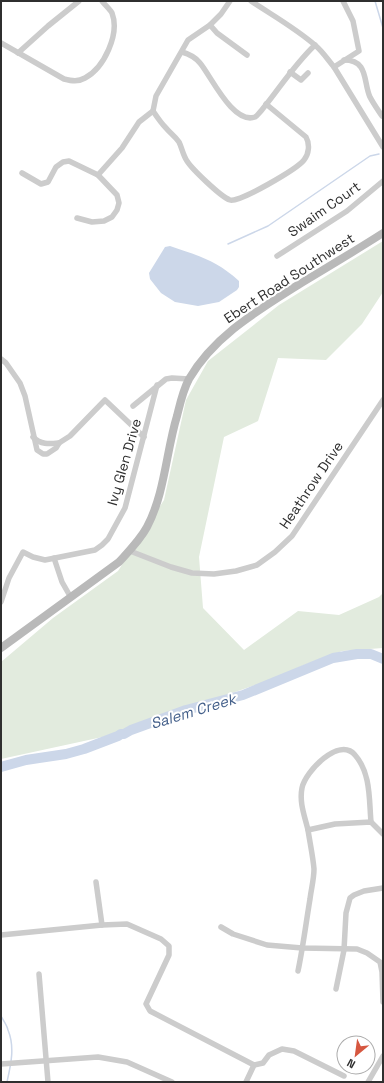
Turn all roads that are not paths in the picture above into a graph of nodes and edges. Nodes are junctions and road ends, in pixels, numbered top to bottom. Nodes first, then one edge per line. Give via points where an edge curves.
1 (79, 1) edge
2 (102, 1) edge
3 (230, 1) edge
4 (251, 1) edge
5 (343, 1) edge
6 (210, 25) junction
7 (1, 43) edge
8 (315, 45) junction
9 (182, 52) junction
10 (18, 54) junction
11 (247, 55) dead end
12 (344, 60) junction
13 (334, 67) junction
14 (290, 72) junction
15 (308, 73) dead end
16 (266, 104) junction
17 (153, 111) junction
18 (382, 116) dead end
19 (383, 147) edge
20 (22, 172) dead end
21 (98, 175) junction
22 (383, 181) edge
23 (77, 218) dead end
24 (383, 233) edge
25 (277, 256) dead end
26 (1, 359) edge
27 (189, 379) junction
28 (157, 386) junction
29 (383, 400) edge
30 (133, 406) dead end
31 (33, 436) junction
32 (144, 437) junction
33 (60, 443) junction
34 (130, 551) junction
35 (54, 558) junction
36 (70, 596) junction
37 (1, 602) edge
38 (1, 648) edge
39 (371, 822) junction
40 (308, 830) junction
41 (383, 834) edge
42 (96, 882) dead end
43 (383, 888) edge
44 (102, 925) junction
45 (221, 927) dead end
46 (1, 935) edge
47 (302, 948) junction
48 (344, 950) junction
49 (382, 960) edge
50 (298, 971) dead end
51 (39, 974) dead end
52 (336, 989) dead end
53 (383, 1002) edge
54 (383, 1056) edge
55 (47, 1061) junction
56 (1, 1064) edge
57 (254, 1066) junction
58 (344, 1076) dead end
59 (48, 1082) edge
60 (172, 1082) edge
61 (246, 1082) edge
62 (368, 1082) edge

1 - 10 street
2 - 10 street via 112,12 111,41 106,56 97,70 85,78 74,81 64,79
3 - 6 street
4 - 8 street
5 - 12 street via 353,21 359,51
6 - 9 street via 188,40
6 - 11 street
7 - 10 street
8 - 13 street
8 - 14 street
9 - 16 street via 199,62 227,103 241,115 256,116
9 - 17 street via 156,96
12 - 13 street
12 - 18 street via 350,60 360,66 365,74 370,97
13 - 19 street
14 - 15 street via 301,80
14 - 16 street
16 - 17 street via 306,137 307,155 303,162 283,175 245,197 232,200 215,189 188,164 179,142
17 - 21 street via 140,122 122,148
20 - 21 street via 41,184 48,182 56,167 69,161
21 - 23 street via 117,195 117,210 112,217 104,221 92,222
22 - 25 street, Swaim Court via 347,211
24 - 27 main road, Ebert Road Southwest via 244,320 216,344
26 - 31 street via 14,374 25,396
27 - 28 street via 166,379
27 - 34 main road, Ebert Road Southwest via 174,424 155,508 147,527
28 - 30 street, Ivy Glen Drive
28 - 32 street, Ivy Glen Drive
29 - 34 street, Heathrow Drive via 292,536 257,565 214,574 192,573
31 - 33 street via 45,444
31 - 33 street via 37,450 43,454 47,454
32 - 33 street via 105,400
32 - 35 street, Ivy Glen Drive via 125,508 108,539 95,550
34 - 36 main road, Ebert Road Southwest
35 - 36 street
35 - 37 street, Ivy Glen Drive via 33,558 23,552 9,578
36 - 38 main road, Ebert Road Southwest
39 - 40 street via 335,824
39 - 40 street via 365,773 355,755 346,750 338,751 326,756 310,771 304,782 302,805
39 - 41 street
40 - 47 street via 314,870
42 - 44 street
43 - 48 street via 364,891 350,898 346,913
44 - 46 street
44 - 57 street via 127,924 161,939 169,946 170,954 146,1004 150,1011
45 - 47 street via 232,934 267,945
47 - 48 street
47 - 50 street
48 - 49 street via 357,949
48 - 52 street
49 - 53 street
51 - 55 street
54 - 62 street
55 - 56 street
55 - 59 street
55 - 60 street via 98,1057 128,1062
57 - 58 street via 263,1063 269,1055 282,1049 294,1051
57 - 61 street

